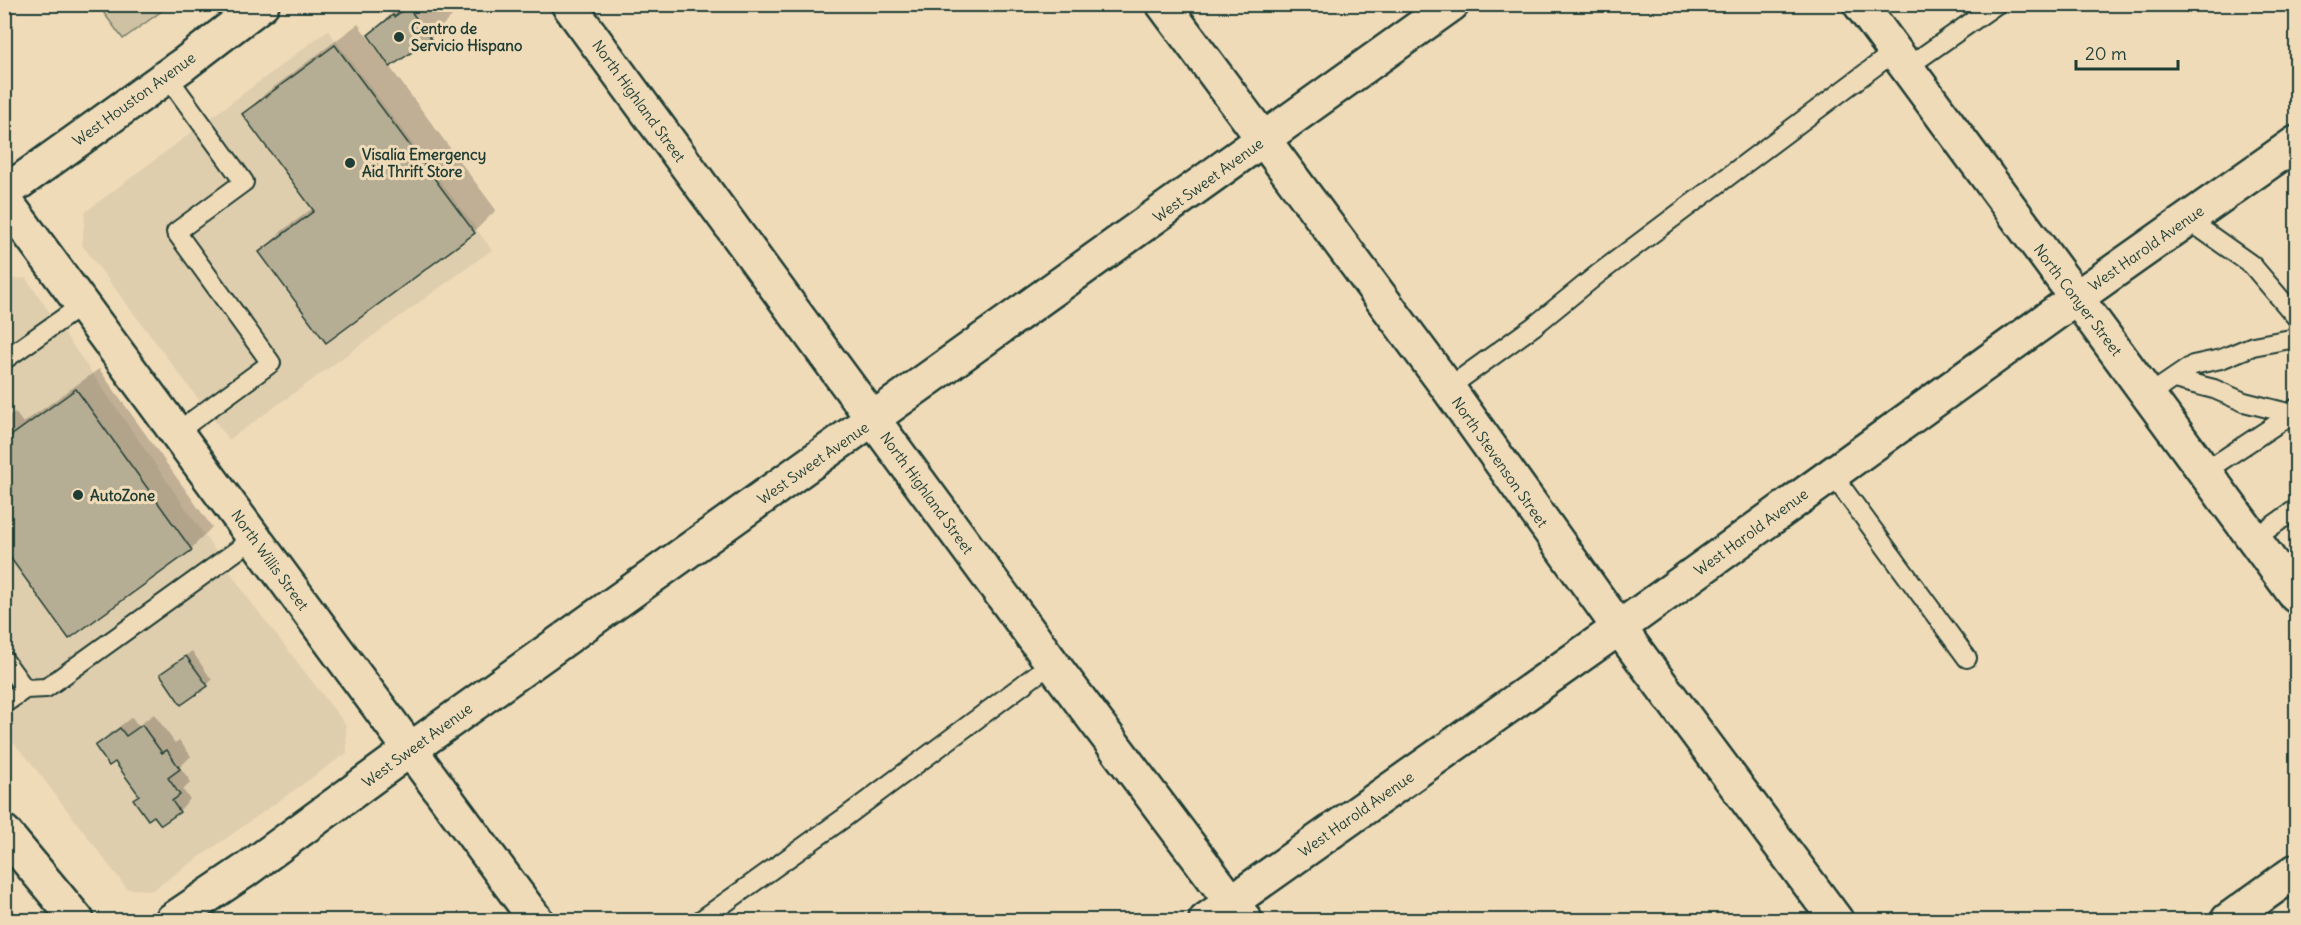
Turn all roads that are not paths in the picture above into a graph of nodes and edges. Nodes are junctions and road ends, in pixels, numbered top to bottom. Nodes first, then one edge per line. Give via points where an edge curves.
1 (262, 4) edge
2 (568, 4) edge
3 (1163, 4) edge
4 (1452, 4) edge
5 (1860, 4) edge
6 (1997, 4) edge
7 (1900, 60) junction
8 (167, 76) junction
9 (1263, 140) junction
10 (2296, 143) edge
11 (4, 193) edge
12 (4, 199) edge
13 (2187, 219) junction
14 (2076, 298) junction
15 (82, 305) junction
16 (2296, 317) edge
17 (2296, 338) edge
18 (4, 360) edge
19 (2161, 387) junction
20 (1448, 388) junction
21 (2294, 410) edge
22 (873, 420) junction
23 (177, 432) junction
24 (2204, 472) junction
25 (1832, 474) junction
26 (2296, 509) edge
27 (253, 539) junction
28 (2254, 539) junction
29 (2296, 596) edge
30 (1618, 628) junction
31 (1967, 658) dead end
32 (4, 660) edge
33 (1052, 663) junction
34 (25, 688) junction
35 (4, 704) edge
36 (411, 749) junction
37 (4, 832) edge
38 (2296, 871) edge
39 (1239, 911) edge
40 (77, 921) edge
41 (172, 921) edge
42 (536, 921) edge
43 (701, 921) edge
44 (1206, 921) edge
45 (1836, 921) edge
46 (2228, 921) edge

1 - 8 street, West Houston Avenue
2 - 22 street, North Highland Street
3 - 9 street, North Stevenson Street
4 - 9 street, West Sweet Avenue
5 - 7 street, North Conyer Street
6 - 7 lane
7 - 14 street, North Conyer Street
7 - 20 lane via 1598,274
8 - 11 street, West Houston Avenue
8 - 23 lane via 244,182 176,232 271,363
9 - 20 street, North Stevenson Street
9 - 22 street, West Sweet Avenue
10 - 13 street, West Harold Avenue
12 - 15 street, North Willis Street
13 - 14 street, West Harold Avenue
13 - 16 lane via 2252,265
14 - 19 street, North Conyer Street
14 - 25 street, West Harold Avenue
15 - 18 lane
15 - 23 street, North Willis Street
17 - 19 lane via 2253,346 2193,365
19 - 21 lane via 2214,389 2244,402
19 - 24 street, North Conyer Street
20 - 30 street, North Stevenson Street
21 - 24 lane
22 - 33 street, North Highland Street
22 - 36 street, West Sweet Avenue
23 - 27 street, North Willis Street
24 - 28 street, North Conyer Street
25 - 30 street, West Harold Avenue
25 - 31 lane
26 - 28 lane
27 - 34 lane via 46,688
27 - 36 street, North Willis Street
28 - 29 street, North Conyer Street
30 - 39 street, West Harold Avenue
30 - 45 street, North Stevenson Street
32 - 34 lane
33 - 39 street, North Highland Street
33 - 43 lane
34 - 35 lane
36 - 41 street, West Sweet Avenue
36 - 42 street, North Willis Street
37 - 40 street
38 - 46 street
39 - 44 street, West Harold Avenue

